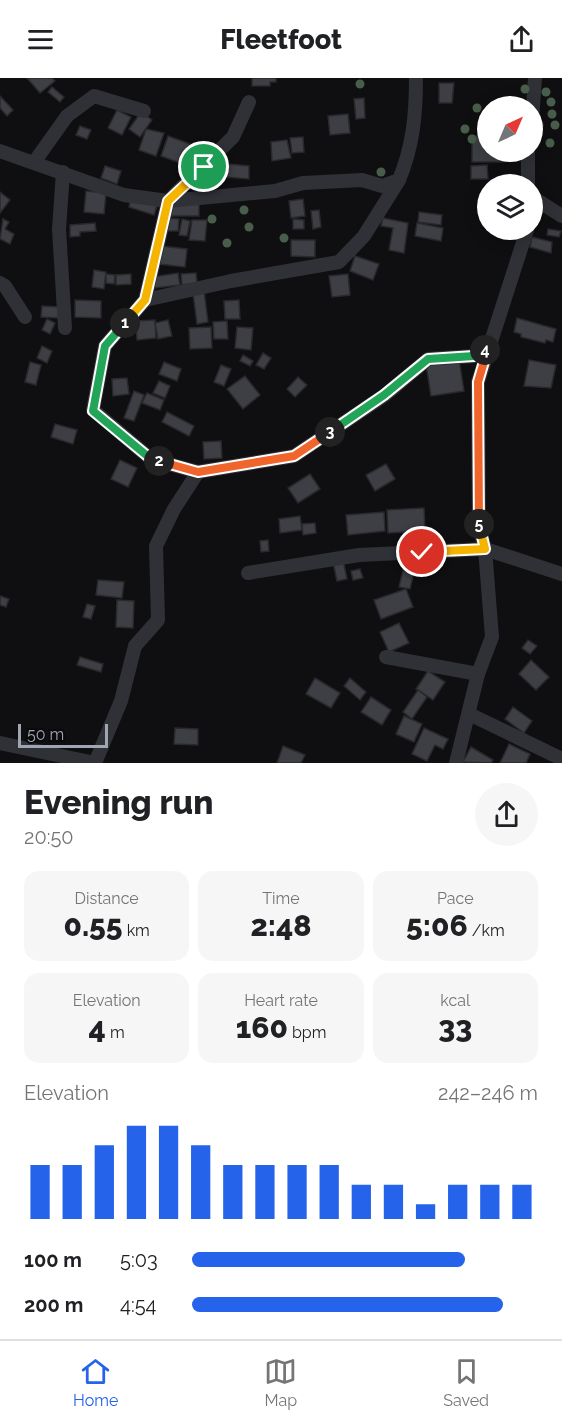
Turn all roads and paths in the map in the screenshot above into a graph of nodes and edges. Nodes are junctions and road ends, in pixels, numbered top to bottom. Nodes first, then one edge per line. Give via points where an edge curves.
1 (416, 78) edge
2 (536, 78) edge
3 (534, 96) edge
4 (249, 102) dead end
5 (144, 111) dead end
6 (0, 151) edge
7 (35, 161) junction
8 (63, 172) junction
9 (399, 180) junction
10 (168, 201) junction
11 (543, 203) edge
12 (562, 216) edge
13 (524, 240) edge
14 (0, 283) edge
15 (145, 300) junction
16 (25, 317) dead end
17 (65, 328) dead end
18 (488, 348) junction
19 (198, 472) junction
20 (485, 549) junction
21 (248, 573) dead end
22 (562, 574) edge
23 (386, 657) dead end
24 (478, 674) junction
25 (469, 714) junction
26 (0, 743) edge
27 (562, 759) edge
28 (95, 763) edge
29 (456, 763) edge

1 - 9 street via 416,118 410,155
2 - 3 street
4 - 10 street via 233,137
5 - 7 street via 94,96 67,116
6 - 7 street
7 - 8 street
8 - 10 street via 124,195
8 - 17 street via 59,229
9 - 10 street via 382,186 362,180 303,183 275,191
9 - 15 street via 364,236 339,262 231,280
10 - 15 street
11 - 12 street
13 - 18 street
14 - 16 street
15 - 19 street via 105,346 93,411 151,459
18 - 19 street via 474,356 428,359 384,395 294,456
18 - 20 street via 478,382 479,527
19 - 28 street via 156,546 158,620 135,646 121,700
20 - 21 street via 359,555
20 - 22 street
20 - 24 street via 492,636
23 - 24 street
24 - 25 street
25 - 27 street
25 - 29 street
26 - 28 street

